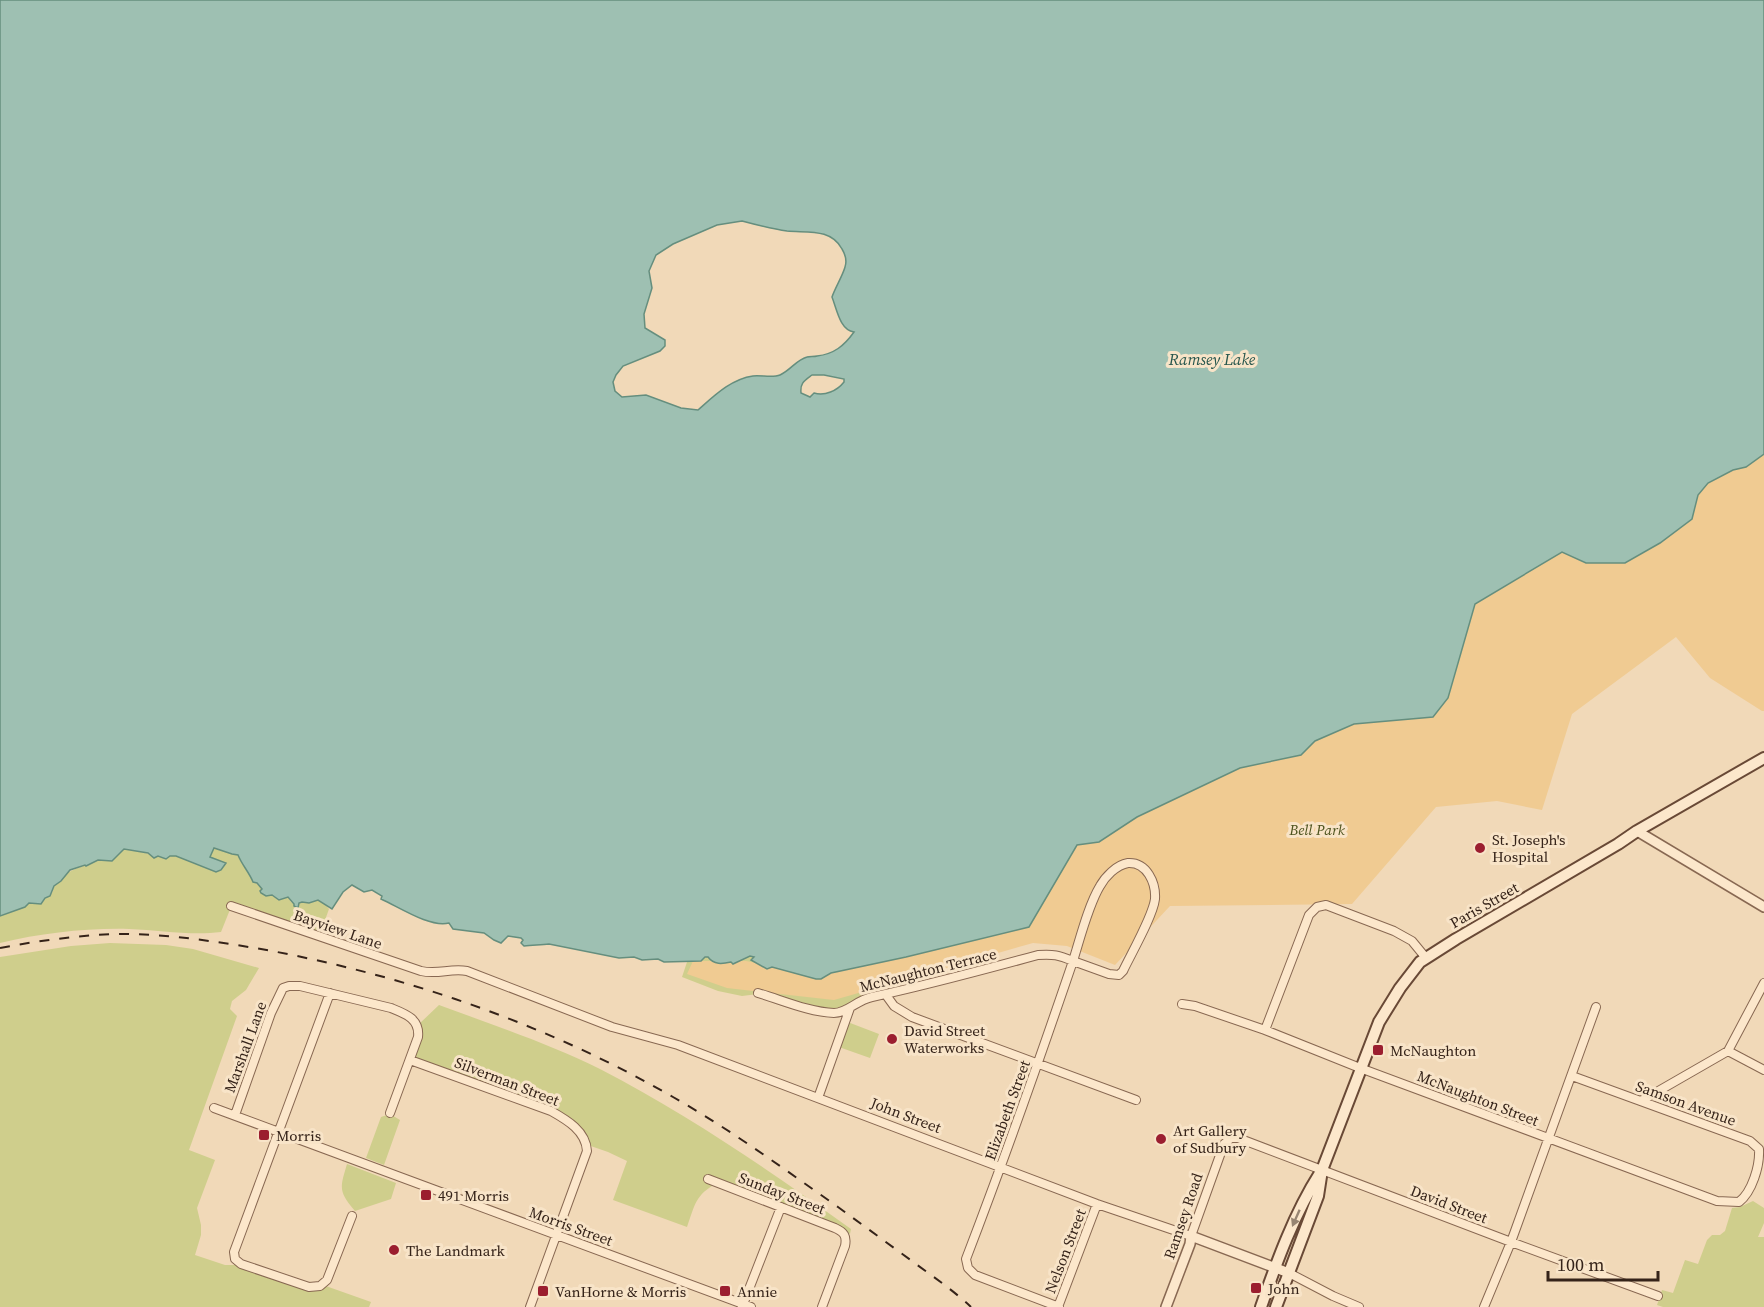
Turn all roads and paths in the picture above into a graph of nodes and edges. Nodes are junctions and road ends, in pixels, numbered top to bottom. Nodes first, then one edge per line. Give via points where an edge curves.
1 (1764, 758) edge
2 (1637, 831) junction
3 (231, 906) dead end
4 (1764, 907) edge
5 (1426, 958) junction
6 (1073, 961) junction
7 (438, 973) joint
8 (1764, 983) edge
9 (330, 993) junction
10 (758, 993) dead end
11 (886, 994) junction
12 (1182, 1004) dead end
13 (1596, 1007) dead end
14 (850, 1008) junction
15 (1265, 1030) junction
16 (1728, 1051) junction
17 (410, 1060) junction
18 (1038, 1064) junction
19 (1360, 1068) junction
20 (1764, 1070) edge
21 (1572, 1076) junction
22 (818, 1098) junction
23 (1136, 1100) dead end
24 (1641, 1101) junction
25 (214, 1108) dead end
26 (390, 1113) dead end
27 (234, 1115) junction
28 (280, 1131) junction
29 (1231, 1138) joint
30 (1548, 1139) junction
31 (1001, 1168) junction
32 (1322, 1170) junction
33 (708, 1179) dead end
34 (1732, 1203) joint
35 (1097, 1204) junction
36 (781, 1207) junction
37 (352, 1216) dead end
38 (556, 1235) junction
39 (1191, 1236) junction
40 (1511, 1242) junction
41 (1275, 1268) junction
42 (1289, 1273) junction
43 (1658, 1296) dead end
44 (745, 1306) edge
45 (530, 1307) edge
46 (822, 1307) edge
47 (1058, 1307) edge
48 (1166, 1307) edge
49 (1261, 1307) edge
50 (1276, 1307) edge
51 (1359, 1307) edge
52 (1484, 1307) edge

1 - 2 main road, Paris Street
2 - 4 street
2 - 5 main road, Paris Street
3 - 7 street, Bayview Lane via 364,953
5 - 15 street via 1412,941 1394,932 1326,905 1317,907 1309,915
5 - 19 main road, Paris Street via 1400,988 1379,1022
6 - 6 street, Elizabeth Street via 1114,975 1123,971 1155,901 1154,882 1143,868 1127,863 1113,869 1100,886
6 - 11 street, McNaughton Terrace via 1054,954 1038,955
6 - 18 street, Elizabeth Street
7 - 22 street, John Street via 467,971 612,1027 678,1045
8 - 16 street
9 - 17 street via 402,1012 414,1019 418,1037
9 - 27 street, Marshall Lane via 300,986 283,988
9 - 28 street
10 - 14 street, McNaughton Terrace via 828,1012
11 - 14 street, McNaughton Terrace via 858,1001
11 - 18 street via 903,1012
12 - 15 street, McNaughton Street
13 - 21 street
14 - 22 street
15 - 19 street, McNaughton Street
16 - 20 street
16 - 24 street
17 - 26 street
17 - 38 street, Silverman Street via 550,1112 581,1134 587,1151
18 - 23 street
18 - 31 street, Elizabeth Street
19 - 30 street, McNaughton Street
19 - 32 main road, Paris Street
21 - 24 street, Samson Avenue
21 - 30 street
22 - 31 street, John Street
24 - 34 street, Samson Avenue via 1750,1141 1759,1149 1760,1158 1748,1192 1739,1202
25 - 27 street, Morris Street
27 - 28 street, Morris Street
28 - 37 street via 234,1252 235,1259 309,1287 320,1286 327,1280
28 - 38 street, Morris Street
29 - 32 street, David Street
29 - 39 street, Ramsey Road via 1224,1144
30 - 34 street, McNaughton Street via 1717,1201
30 - 40 street
31 - 35 street, John Street
31 - 47 street, Elizabeth Street via 966,1259 968,1268 975,1275
32 - 40 street, David Street
32 -> 41 main road, Paris Street via 1296,1216
32 - 42 main road, Paris Street via 1318,1196
33 - 36 street, Sunday Street
35 - 39 street, John Street
35 - 47 street, Nelson Street
36 - 44 street
36 - 46 street, Sunday Street via 845,1234 845,1246
38 - 44 street, Morris Street
38 - 45 street
39 - 41 street, John Street
39 - 48 street, Ramsey Road
40 - 43 street, David Street
40 - 52 street
41 - 42 street, John Street
41 - 49 main road, Paris Street
42 - 50 main road, Paris Street
42 - 51 street, John Street

